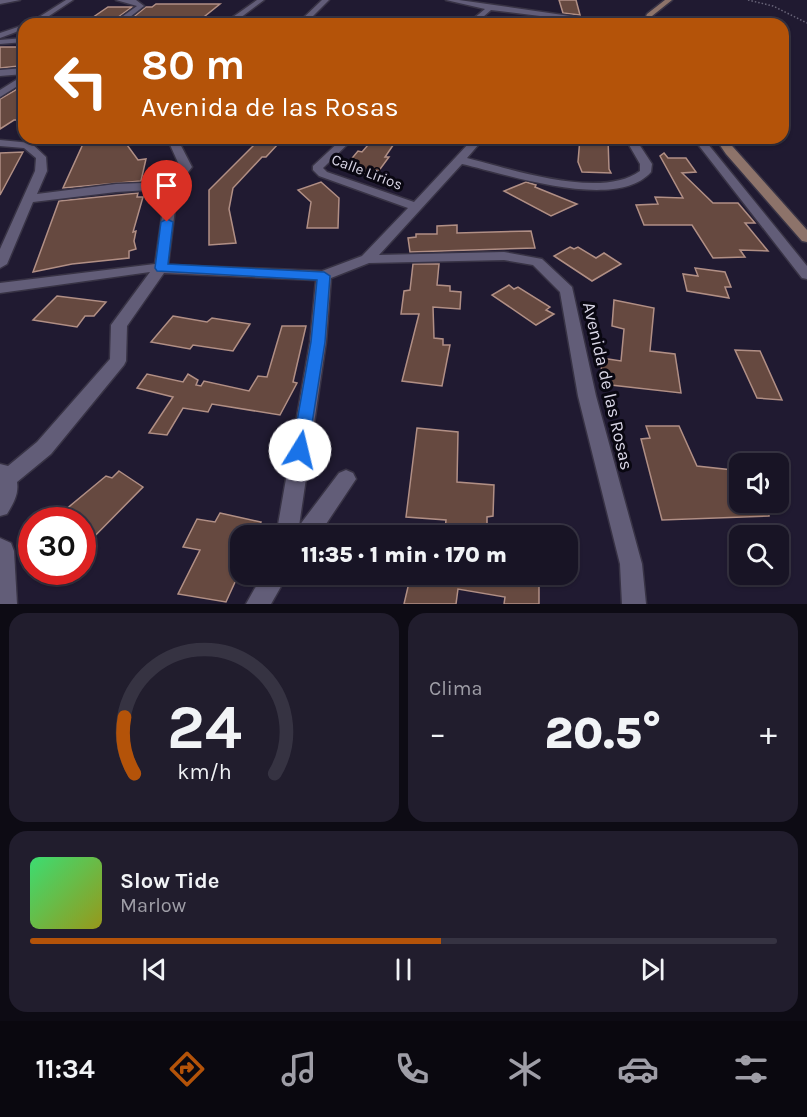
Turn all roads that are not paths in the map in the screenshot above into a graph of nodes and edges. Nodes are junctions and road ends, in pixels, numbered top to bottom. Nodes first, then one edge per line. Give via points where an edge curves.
1 (17, 0) edge
2 (70, 0) edge
3 (119, 0) edge
4 (136, 0) edge
5 (261, 0) edge
6 (326, 0) edge
7 (449, 0) edge
8 (669, 0) edge
9 (2, 1) edge
10 (128, 1) edge
11 (490, 8) junction
12 (42, 18) edge
13 (124, 18) edge
14 (235, 18) edge
15 (307, 18) edge
16 (478, 18) edge
17 (562, 18) edge
18 (648, 18) edge
19 (18, 29) edge
20 (0, 36) edge
21 (18, 40) edge
22 (0, 42) edge
23 (18, 72) edge
24 (0, 74) edge
25 (18, 82) edge
26 (0, 94) edge
27 (0, 143) edge
28 (174, 144) edge
29 (343, 144) edge
30 (474, 144) dead end
31 (634, 144) edge
32 (703, 144) edge
33 (724, 144) edge
34 (459, 160) junction
35 (172, 185) junction
36 (28, 199) junction
37 (414, 206) junction
38 (807, 238) edge
39 (367, 259) junction
40 (0, 264) edge
41 (161, 268) junction
42 (807, 275) edge
43 (324, 276) junction
44 (0, 288) edge
45 (3, 475) edge
46 (346, 479) dead end
47 (0, 507) edge
48 (288, 525) edge
49 (312, 525) edge
50 (0, 549) edge
51 (270, 585) edge
52 (5, 604) edge
53 (258, 604) edge
54 (634, 604) edge

1 - 9 street
2 - 12 street
3 - 10 street
4 - 10 street
5 - 14 street
6 - 15 street
7 - 11 street
8 - 18 main road
10 - 13 street via 141,6
11 - 16 street
11 - 17 street
19 - 20 street
21 - 22 street
23 - 24 street
25 - 26 street
27 - 36 street via 27,145 41,157 41,171
28 - 35 street via 186,167
29 - 37 street, Calle Lirios via 317,168 323,174
30 - 34 street
31 - 34 street via 646,164 645,172 630,182 612,186 569,184
32 - 42 street
33 - 38 main road
34 - 37 street
35 - 36 street
35 - 41 street
36 - 40 street
37 - 39 street
39 - 43 street, Avenida de las Rosas
39 - 54 street, Avenida de las Rosas via 504,256 537,262 567,290 587,396 631,564
41 - 43 street, Avenida de las Rosas
41 - 44 street, Avenida de las Rosas
41 - 45 street via 119,326 118,361 44,448
43 - 48 street via 318,342
45 - 47 street via 7,494
46 - 49 street
50 - 52 street
51 - 53 street

